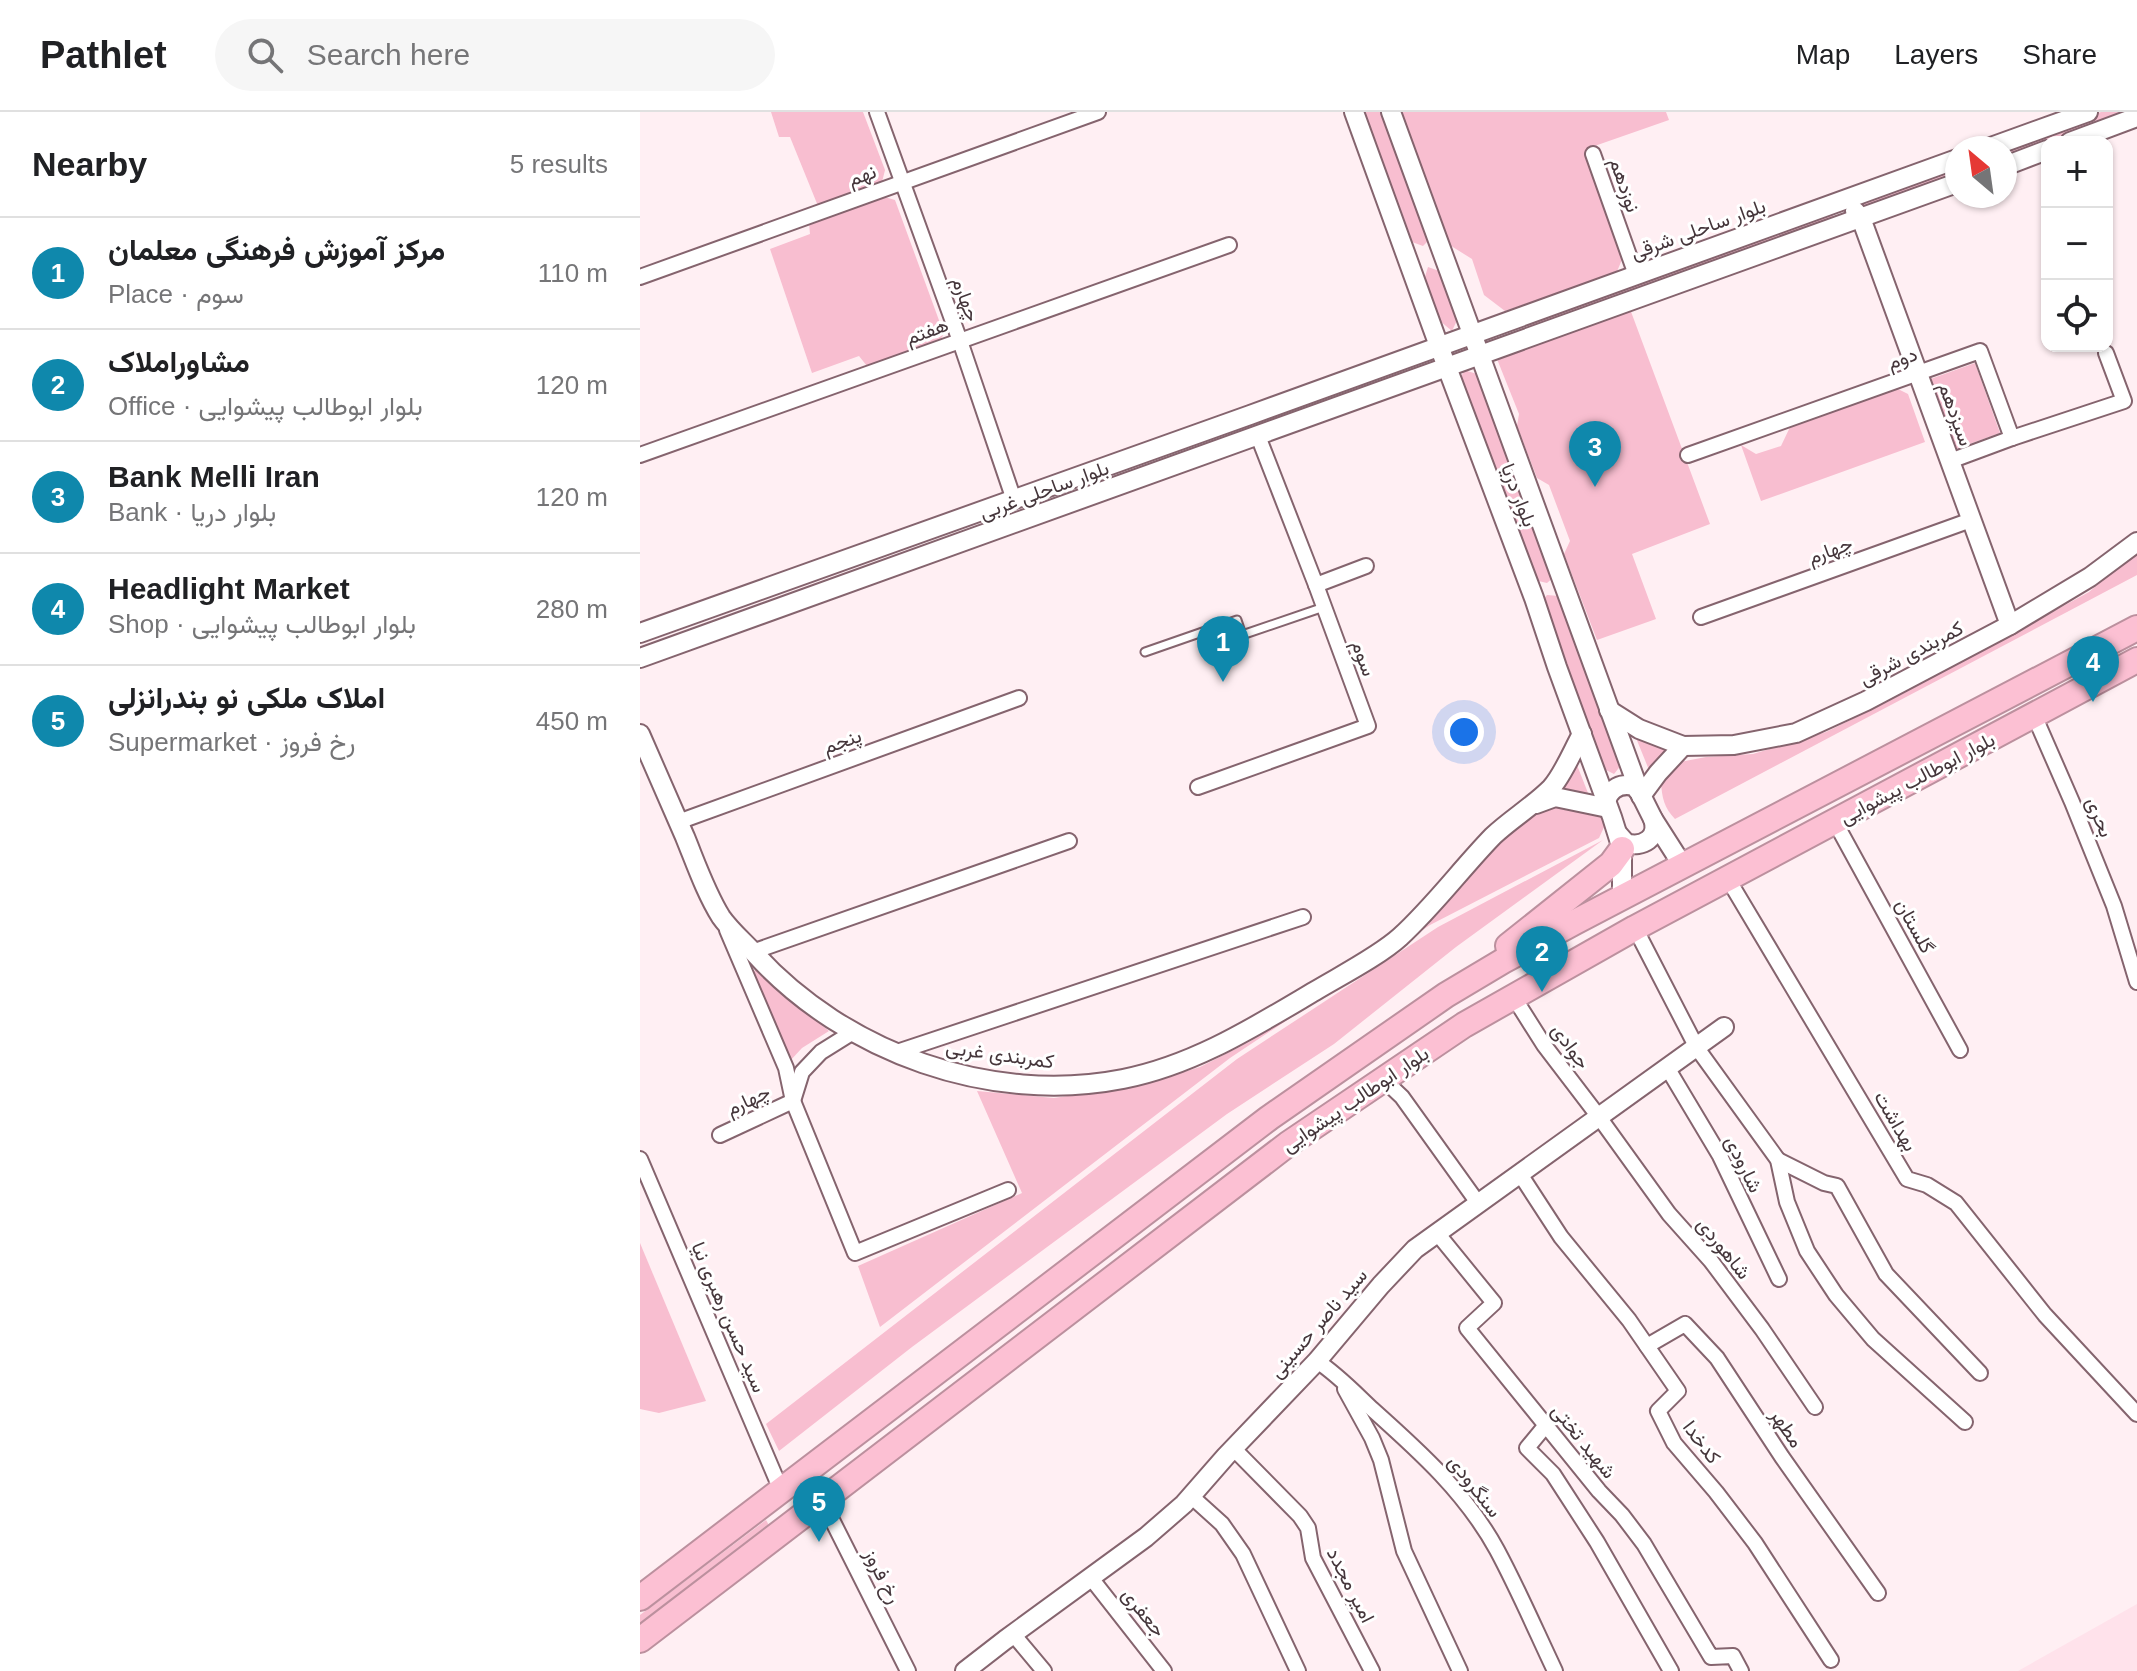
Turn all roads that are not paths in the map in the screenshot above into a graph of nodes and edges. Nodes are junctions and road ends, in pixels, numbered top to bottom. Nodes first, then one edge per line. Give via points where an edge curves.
1 (877, 112) edge
2 (1098, 112) edge
3 (1354, 112) edge
4 (1391, 112) edge
5 (2088, 112) edge
6 (2137, 117) edge
7 (2086, 136) edge
8 (2017, 138) edge
9 (2041, 152) edge
10 (1593, 154) dead end
11 (2017, 161) edge
12 (1945, 163) edge
13 (902, 182) junction
14 (1945, 187) edge
15 (1846, 199) junction
16 (1861, 218) junction
17 (1229, 245) dead end
18 (1440, 248) junction
19 (1408, 260) junction
20 (1636, 275) junction
21 (640, 277) edge
22 (1455, 340) junction
23 (960, 341) junction
24 (2106, 353) dead end
25 (1463, 362) junction
26 (1918, 374) junction
27 (1250, 415) junction
28 (1258, 436) junction
29 (2012, 438) junction
30 (640, 455) edge
31 (1688, 455) dead end
32 (1950, 461) junction
33 (1014, 500) junction
34 (1971, 520) junction
35 (2137, 542) edge
36 (1366, 566) dead end
37 (1316, 585) junction
38 (1564, 587) junction
39 (1534, 598) junction
40 (1324, 607) junction
41 (1701, 617) dead end
42 (2010, 625) junction
43 (2137, 628) edge
44 (640, 633) edge
45 (1145, 652) dead end
46 (640, 658) edge
47 (2137, 660) edge
48 (2021, 690) junction
49 (1019, 698) dead end
50 (1609, 710) junction
51 (2034, 715) junction
52 (1582, 734) junction
53 (641, 737) edge
54 (1683, 746) junction
55 (1198, 787) dead end
56 (1641, 795) junction
57 (1607, 805) junction
58 (1529, 806) junction
59 (1653, 819) junction
60 (678, 822) junction
61 (1835, 822) junction
62 (1069, 841) dead end
63 (1620, 842) junction
64 (1683, 866) junction
65 (1728, 879) junction
66 (1622, 898) junction
67 (1303, 917) dead end
68 (722, 919) junction
69 (1635, 928) junction
70 (752, 952) junction
71 (2137, 982) edge
72 (1513, 996) junction
73 (1439, 1000) junction
74 (1724, 1027) dead end
75 (853, 1032) junction
76 (1697, 1048) junction
77 (1960, 1050) dead end
78 (894, 1053) junction
79 (1668, 1069) junction
80 (1383, 1079) junction
81 (793, 1101) junction
82 (1599, 1117) junction
83 (720, 1135) dead end
84 (640, 1159) edge
85 (1778, 1160) junction
86 (1520, 1174) junction
87 (1008, 1190) dead end
88 (1478, 1203) junction
89 (1437, 1233) junction
90 (1779, 1279) dead end
91 (1647, 1346) junction
92 (1317, 1361) junction
93 (1980, 1373) dead end
94 (1337, 1375) junction
95 (1815, 1407) dead end
96 (2137, 1414) edge
97 (1965, 1422) dead end
98 (1546, 1425) junction
99 (1233, 1448) junction
100 (781, 1490) junction
101 (1191, 1496) junction
102 (822, 1500) junction
103 (1091, 1578) junction
104 (1878, 1593) dead end
105 (640, 1598) edge
106 (1013, 1634) junction
107 (640, 1640) edge
108 (1831, 1660) dead end
109 (908, 1671) edge
110 (965, 1671) edge
111 (1044, 1671) edge
112 (1164, 1671) edge
113 (1298, 1671) edge
114 (1372, 1671) edge
115 (1460, 1671) edge
116 (1555, 1671) edge
117 (1671, 1671) edge
118 (1741, 1671) edge

1 - 13 street, چهارم
2 - 13 street, نهم
3 - 19 street, بلوار دریا
4 - 18 street, بلوار دریا
5 - 8 street
6 - 7 street
9 - 11 street
10 - 20 street, نوزدهم
12 - 15 street, بلوار ساحلی شرقی
13 - 21 street, نهم
13 - 23 street, چهارم
14 - 16 street
15 - 16 street, سیزدهم
15 - 20 street, بلوار ساحلی شرقی
16 - 25 street
16 - 26 street, سیزدهم
17 - 23 street, هفتم
18 - 19 street
18 - 22 street, بلوار دریا
19 - 22 street, بلوار دریا
20 - 22 street, بلوار ساحلی شرقی
22 - 25 street, بلوار دریا
22 - 25 street, بلوار دریا
22 - 27 street, بلوار ساحلی غربی
23 - 30 street, هفتم
23 - 33 street, چهارم
24 - 29 street via 2124,401
25 - 28 street, بلوار ساحلی غربی
25 - 38 street, بلوار دریا
25 - 39 street, بلوار دریا
26 - 29 street, دوم via 1980,351
26 - 31 street, دوم
26 - 32 street, سیزدهم
27 - 28 street
27 - 33 street, بلوار ساحلی غربی
28 - 37 street, سوم
28 - 46 street, بلوار ساحلی غربی
29 - 32 street
32 - 34 street, سیزدهم
33 - 44 street, بلوار ساحلی غربی
34 - 41 street, چهارم
34 - 42 street, سیزدهم
35 - 42 street, کمربندی شرقی
36 - 37 street
37 - 40 street, سوم
38 - 39 street
38 - 50 street, بلوار دریا
39 - 52 street, بلوار دریا
40 - 45 lane via 1242,635 1237,620
40 - 55 street, سوم via 1368,726
42 - 54 street, کمربندی شرقی via 1796,733 1734,745
43 - 48 highway, بلوار ابوطالب پیشوایی
47 - 51 highway, بلوار ابوطالب پیشوایی
48 - 51 highway
48 - 64 highway, بلوار ابوطالب پیشوایی
49 - 60 street, پنجم
50 - 54 street
50 - 56 street, بلوار دریا
51 - 61 highway, بلوار ابوطالب پیشوایی
51 - 71 street, بحری via 2108,891
52 - 57 street, بلوار دریا
52 - 58 street, کمربندی غربی via 1553,787
53 - 60 street, کمربندی غربی
54 - 56 street
56 - 57 street via 1634,786 1623,785 1611,791
56 - 59 street, بلوار دریا
57 - 58 street via 1555,797
57 - 63 street, بلوار دریا
58 - 78 street, کمربندی غربی via 1494,835 1397,940 1208,1052 1124,1079 1069,1086 955,1073
59 - 63 street via 1654,832 1646,843
59 - 64 street, بلوار دریا
60 - 68 street, کمربندی غربی
61 - 65 highway, بلوار ابوطالب پیشوایی
61 - 77 street, گلستان
62 - 70 street
63 - 66 street, بلوار دریا
63 - 73 highway via 1611,864
64 - 66 highway, بلوار ابوطالب پیشوایی
65 - 69 highway, بلوار ابوطالب پیشوایی
65 - 96 street, بهداشت via 1907,1179 1956,1203 2045,1315
66 - 73 highway, بلوار ابوطالب پیشوایی
67 - 78 street
68 - 70 street, کمربندی غربی
68 - 81 street via 786,1068
69 - 72 highway, بلوار ابوطالب پیشوایی
69 - 76 street
70 - 75 street, کمربندی غربی via 817,1011
72 - 80 highway, بلوار ابوطالب پیشوایی
72 - 82 street, جوادی
73 - 100 highway, بلوار ابوطالب پیشوایی via 1269,1118
74 - 76 street, سید ناصر حسینی
75 - 78 street, کمربندی غربی
75 - 81 street via 821,1052 802,1072
76 - 79 street, سید ناصر حسینی
76 - 85 street
79 - 82 street, سید ناصر حسینی
79 - 90 street, شارودی via 1720,1156
80 - 88 street via 1402,1097
80 - 102 highway, بلوار ابوطالب پیشوایی via 1276,1152
81 - 83 street, چهارم
81 - 87 street via 855,1253
82 - 86 street, سید ناصر حسینی
82 - 95 street, شاهوردی via 1762,1329
84 - 100 street, سید حسن رهبری نیا
85 - 93 street via 1837,1186 1886,1274
85 - 97 street via 1787,1202 1807,1251 1836,1295 1873,1339
86 - 88 street, سید ناصر حسینی
86 - 91 street, کدخدا via 1561,1237
88 - 89 street, سید ناصر حسینی
89 - 92 street, سید ناصر حسینی via 1381,1285
89 - 98 street, شهید تختی via 1494,1303 1467,1328
91 - 104 street, مطهر via 1685,1324 1717,1358
91 - 108 street, کدخدا via 1678,1391 1658,1411 1674,1443 1755,1543
92 - 94 street, سنگرودی
92 - 99 street, سید ناصر حسینی
94 - 115 street via 1372,1438 1404,1551
94 - 116 street, سنگرودی via 1434,1465 1463,1500 1496,1548
98 - 117 street via 1527,1448 1553,1474 1597,1542
98 - 118 street, شهید تختی via 1644,1544 1711,1657 1733,1656
99 - 101 street, سید ناصر حسینی
99 - 114 street, امیر مجدد via 1308,1528 1313,1558
100 - 105 highway, بلوار ابوطالب پیشوایی
101 - 103 street, سید ناصر حسینی
101 - 113 street via 1222,1524 1243,1554
102 - 107 highway, بلوار ابوطالب پیشوایی
102 - 109 street, رخ فروز
103 - 106 street, سید ناصر حسینی
103 - 112 street, جعفری
106 - 110 street, سید ناصر حسینی
106 - 111 street

